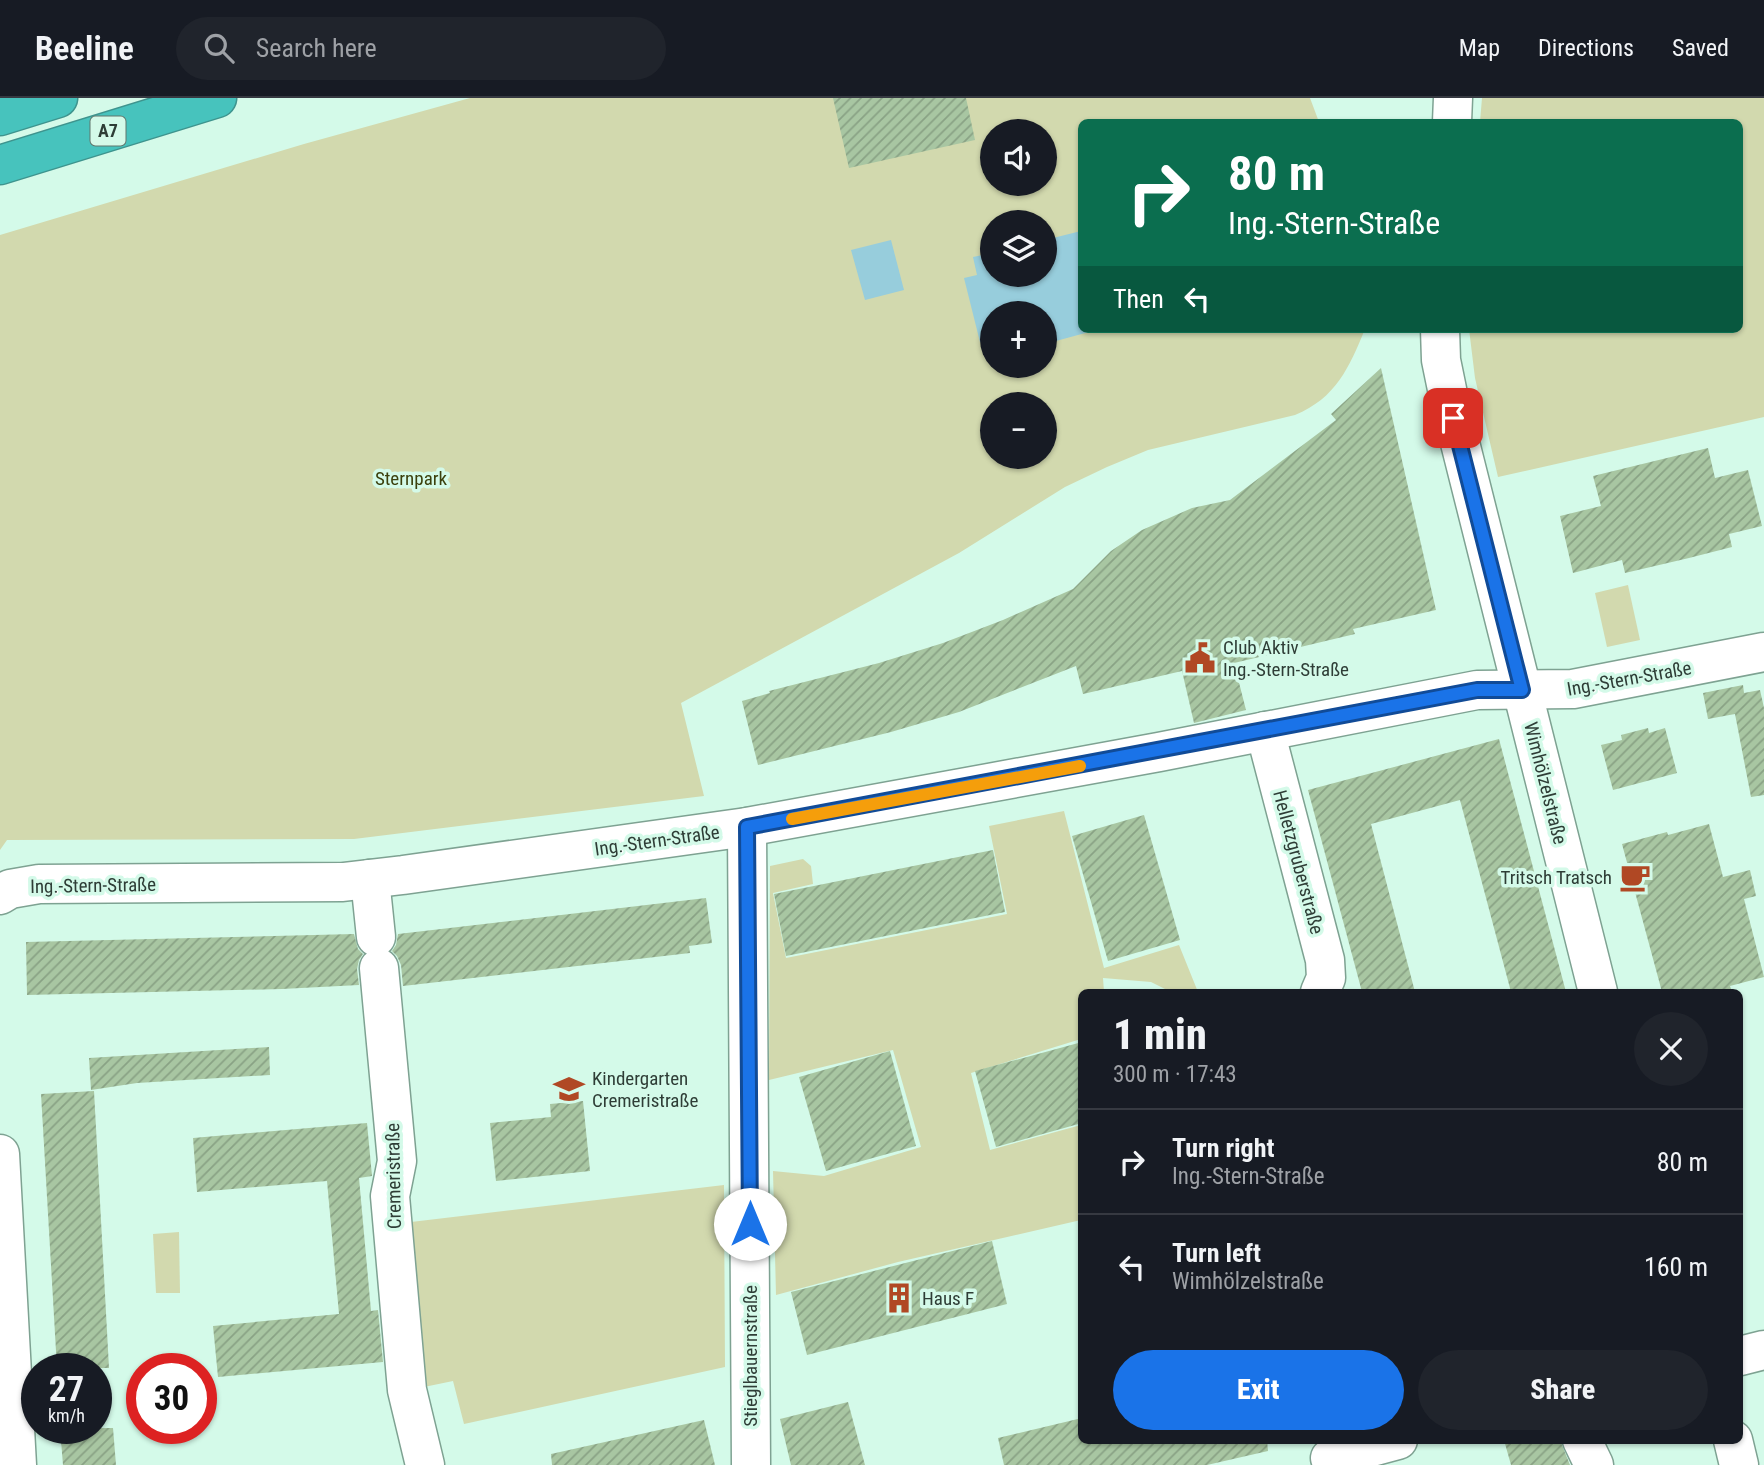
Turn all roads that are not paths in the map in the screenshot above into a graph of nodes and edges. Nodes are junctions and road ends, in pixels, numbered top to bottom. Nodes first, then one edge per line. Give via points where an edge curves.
1 (58, 98) edge
2 (216, 98) edge
3 (1453, 98) edge
4 (0, 116) edge
5 (1452, 119) edge
6 (0, 165) edge
7 (1440, 333) edge
8 (1764, 652) edge
9 (1522, 690) junction
10 (1265, 731) junction
11 (747, 827) junction
12 (370, 879) junction
13 (0, 895) edge
14 (1321, 989) edge
15 (1597, 989) edge
16 (0, 1154) edge
17 (1764, 1350) edge
18 (1743, 1355) edge
19 (6, 1373) edge
20 (1379, 1444) edge
21 (1584, 1444) edge
22 (1734, 1444) edge
23 (1330, 1454) edge
24 (17, 1465) edge
25 (425, 1465) edge
26 (751, 1465) edge
27 (1594, 1465) edge
28 (1739, 1465) edge

1 - 4 highway
2 - 6 highway, A7
3 - 5 street
7 - 9 street, Wimhölzelstraße via 1448,399
8 - 9 street, Ing.-Stern-Straße via 1573,690
9 - 10 street, Ing.-Stern-Straße via 1477,690
9 - 15 street, Wimhölzelstraße
10 - 11 street, Ing.-Stern-Straße
10 - 14 street, Helletzgruberstraße via 1325,960
11 - 12 street, Ing.-Stern-Straße
11 - 26 street, Stieglbauernstraße
12 - 13 street, Ing.-Stern-Straße via 39,884
12 - 25 street, Cremeristraße via 397,1161 390,1196 407,1390
16 - 19 street
17 - 18 street
19 - 24 street
20 - 23 street
21 - 27 street
22 - 28 street

